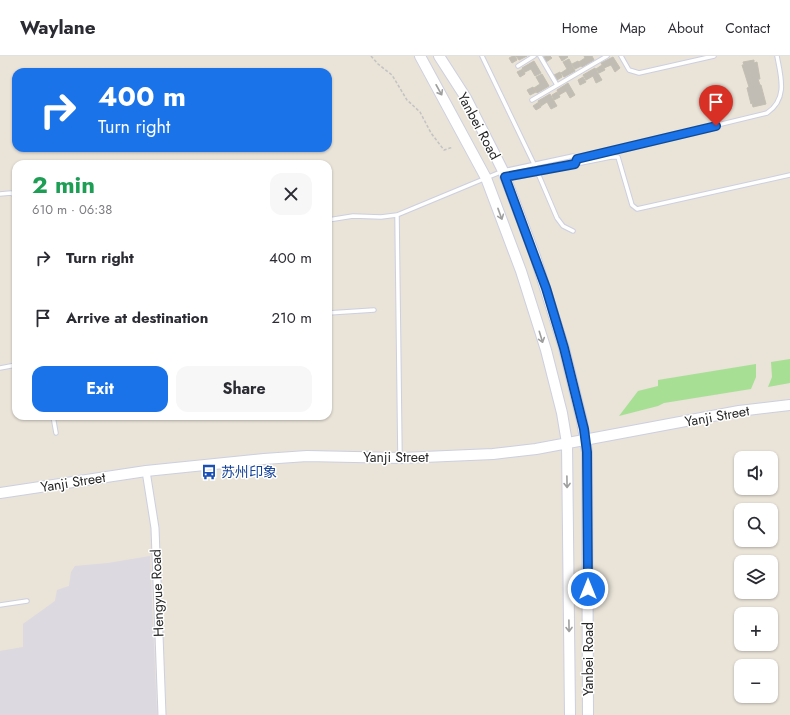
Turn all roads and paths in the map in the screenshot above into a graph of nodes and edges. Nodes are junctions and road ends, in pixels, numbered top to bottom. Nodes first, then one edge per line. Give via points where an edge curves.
1 (371, 56) edge
2 (420, 56) edge
3 (439, 56) edge
4 (482, 56) edge
5 (534, 56) edge
6 (540, 56) edge
7 (607, 56) edge
8 (621, 56) edge
9 (714, 56) edge
10 (777, 56) edge
11 (518, 66) dead end
12 (557, 85) junction
13 (532, 100) dead end
14 (453, 147) dead end
15 (577, 159) junction
16 (534, 164) junction
17 (537, 171) junction
18 (504, 174) junction
19 (790, 175) edge
20 (486, 178) junction
21 (0, 194) edge
22 (12, 194) edge
23 (397, 215) junction
24 (332, 219) edge
25 (573, 231) dead end
26 (374, 310) dead end
27 (332, 313) edge
28 (12, 366) edge
29 (0, 368) edge
30 (790, 405) edge
31 (54, 420) edge
32 (56, 433) dead end
33 (586, 440) junction
34 (566, 443) junction
35 (400, 458) junction
36 (146, 471) junction
37 (0, 493) edge
38 (27, 601) dead end
39 (0, 605) edge
40 (162, 715) edge
41 (570, 715) edge
42 (588, 715) edge

1 - 14 path via 392,75 444,150
2 -> 20 main road, Yanbei Road
3 - 18 main road, Yanbei Road via 469,104
4 - 16 lane
5 - 11 lane
6 - 12 lane
7 - 12 lane
8 - 9 lane via 629,70 639,73
10 - 15 lane via 782,79 781,96 776,105 767,112
12 - 13 lane
15 - 16 lane via 573,156
15 - 17 lane via 575,164
15 - 19 lane via 581,163 618,157 632,205 637,209
16 - 17 lane
16 - 18 lane
17 - 18 lane
17 - 25 lane via 560,224
18 - 20 lane
18 - 33 main road, Yanbei Road via 550,300 571,371
20 - 23 lane
20 -> 34 main road, Yanbei Road via 521,271 546,350 562,413
21 - 22 lane
23 - 24 lane
23 - 35 lane
26 - 27 lane
28 - 29 lane
30 - 33 main road, Yanji Street via 739,411
31 - 32 lane
33 - 34 main road, Yanji Street
33 - 42 main road, Yanbei Road
34 - 35 main road, Yanji Street via 493,454
34 -> 41 main road, Yanbei Road
35 - 36 main road, Yanji Street via 306,456
36 - 37 main road, Yanji Street
36 - 40 street, Hengyue Road via 155,528
38 - 39 lane

